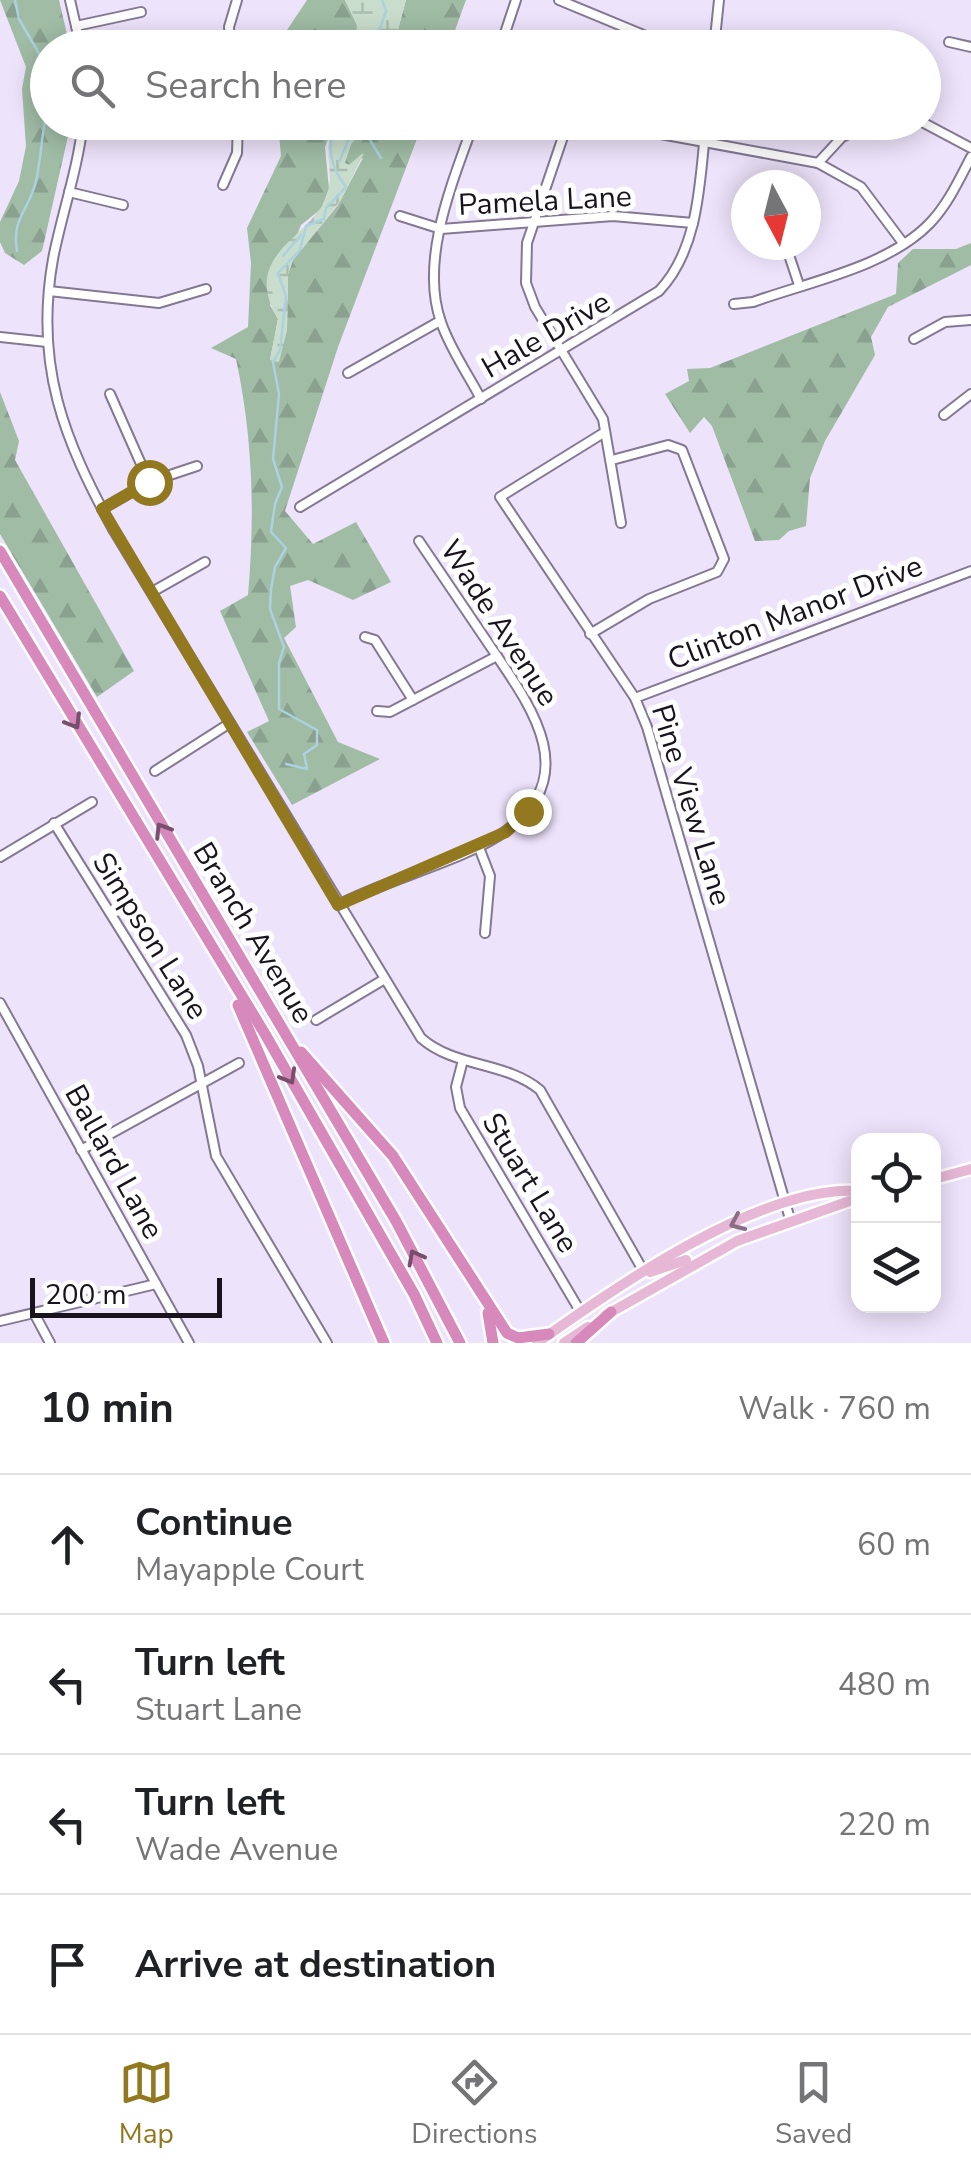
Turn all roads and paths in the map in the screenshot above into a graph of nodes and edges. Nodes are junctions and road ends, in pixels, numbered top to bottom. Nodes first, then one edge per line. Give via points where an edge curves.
1 (70, 0) edge
2 (238, 0) edge
3 (516, 0) edge
4 (559, 0) edge
5 (719, 0) edge
6 (141, 12) dead end
7 (76, 26) junction
8 (77, 30) edge
9 (230, 30) edge
10 (506, 30) edge
11 (632, 30) edge
12 (716, 30) edge
13 (949, 42) dead end
14 (971, 47) edge
15 (941, 132) edge
16 (78, 140) edge
17 (237, 140) edge
18 (468, 140) edge
19 (562, 140) edge
20 (704, 140) edge
21 (707, 140) edge
22 (839, 140) edge
23 (971, 148) edge
24 (971, 157) edge
25 (818, 164) junction
26 (223, 185) dead end
27 (68, 192) junction
28 (123, 205) dead end
29 (400, 216) dead end
30 (535, 220) junction
31 (694, 223) junction
32 (441, 229) junction
33 (904, 243) junction
34 (791, 260) edge
35 (799, 285) junction
36 (206, 289) dead end
37 (48, 290) junction
38 (734, 304) dead end
39 (971, 320) edge
40 (440, 321) junction
41 (0, 336) edge
42 (914, 339) dead end
43 (47, 342) junction
44 (563, 350) junction
45 (348, 373) dead end
46 (110, 394) dead end
47 (971, 394) edge
48 (481, 399) junction
49 (944, 415) dead end
50 (605, 432) junction
51 (612, 460) junction
52 (197, 466) dead end
53 (149, 482) junction
54 (300, 507) dead end
55 (102, 509) junction
56 (622, 523) dead end
57 (419, 541) dead end
58 (0, 552) edge
59 (205, 562) dead end
60 (971, 571) edge
61 (152, 592) junction
62 (0, 596) edge
63 (590, 634) junction
64 (365, 637) dead end
65 (496, 656) junction
66 (635, 698) junction
67 (413, 700) junction
68 (377, 711) dead end
69 (230, 723) junction
70 (155, 771) dead end
71 (92, 802) dead end
72 (54, 823) junction
73 (478, 845) junction
74 (0, 857) edge
75 (338, 905) junction
76 (486, 933) dead end
77 (202, 934) junction
78 (383, 980) junction
79 (0, 1003) edge
80 (266, 1004) junction
81 (316, 1020) dead end
82 (463, 1060) junction
83 (238, 1063) dead end
84 (201, 1084) junction
85 (81, 1150) junction
86 (971, 1170) edge
87 (941, 1177) edge
88 (851, 1193) edge
89 (851, 1197) edge
90 (785, 1205) junction
91 (790, 1219) junction
92 (722, 1248) junction
93 (644, 1272) junction
94 (156, 1284) junction
95 (476, 1287) junction
96 (580, 1312) junction
97 (611, 1312) junction
98 (34, 1313) junction
99 (0, 1321) edge
100 (548, 1334) junction
101 (384, 1342) edge
102 (50, 1343) edge
103 (189, 1343) edge
104 (327, 1343) edge
105 (438, 1343) edge
106 (460, 1343) edge
107 (492, 1343) edge
108 (536, 1343) edge
109 (564, 1343) edge
110 (576, 1343) edge

1 - 7 street
2 - 9 street
3 - 10 street
4 - 11 street
5 - 12 street
6 - 7 street
7 - 8 street
13 - 14 street
15 - 23 street
16 - 27 street
17 - 26 street
18 - 32 street
19 - 30 street
20 - 31 street, Hale Drive
21 - 25 street
22 - 25 street
24 - 33 street via 942,209
25 - 33 street via 860,187
27 - 28 street
27 - 37 street
29 - 32 street, Pamela Lane
30 - 31 street, Pamela Lane via 613,216
30 - 32 street, Pamela Lane
30 - 44 street via 525,254 528,293
31 - 44 street, Hale Drive via 660,292
32 - 40 street
33 - 35 street
34 - 35 street
35 - 38 street
36 - 37 street via 158,303
37 - 43 street
39 - 42 street via 946,322
40 - 45 street
40 - 48 street
41 - 43 street
43 - 55 street via 60,417
44 - 48 street, Hale Drive
44 - 50 street
46 - 53 street
47 - 49 street
48 - 54 street, Hale Drive
50 - 51 street
50 - 63 street, Pine View Lane via 500,495
51 - 56 street
51 - 63 street via 668,445 682,450 724,559 717,572 650,599
52 - 53 street
53 - 55 street
55 - 61 street
57 - 65 street, Wade Avenue
80 -> 58 highway, Branch Avenue
59 - 61 street
60 - 66 street, Clinton Manor Drive
61 - 69 street
62 -> 77 highway, Branch Avenue
63 - 66 street, Pine View Lane
64 - 67 street via 375,640
65 - 67 street
65 - 73 street, Wade Avenue via 532,708 546,757 528,811
66 - 90 street, Pine View Lane
67 - 68 street
69 - 70 street
69 - 75 street
71 - 72 street
72 - 74 street
72 - 84 street, Simpson Lane via 171,1008
73 - 75 street, Wade Avenue
73 - 76 street via 490,876
75 - 78 street
77 - 101 highway via 295,1128
77 -> 105 highway, Branch Avenue
78 - 81 street
78 - 82 street via 421,1038
79 - 85 street, Ballard Lane
80 - 95 highway via 393,1156
106 -> 80 highway, Branch Avenue via 396,1221
82 - 93 street via 517,1074 545,1096
82 - 96 street, Stuart Lane via 456,1087 460,1108
83 - 84 street
84 - 85 street
84 - 104 street, Simpson Lane via 223,1171
85 - 94 street, Ballard Lane
86 - 87 main road
88 - 90 main road
89 - 91 main road
90 - 91 street, Pine View Lane
90 -> 93 main road
91 - 92 main road
92 - 93 main road
92 - 97 main road
93 - 96 main road
93 - 97 main road
94 - 98 street
94 - 103 street, Ballard Lane
95 - 100 highway via 512,1336
95 - 107 highway
96 - 100 main road
97 - 109 main road
97 - 110 highway
98 - 99 street
98 - 102 street
100 - 108 main road

